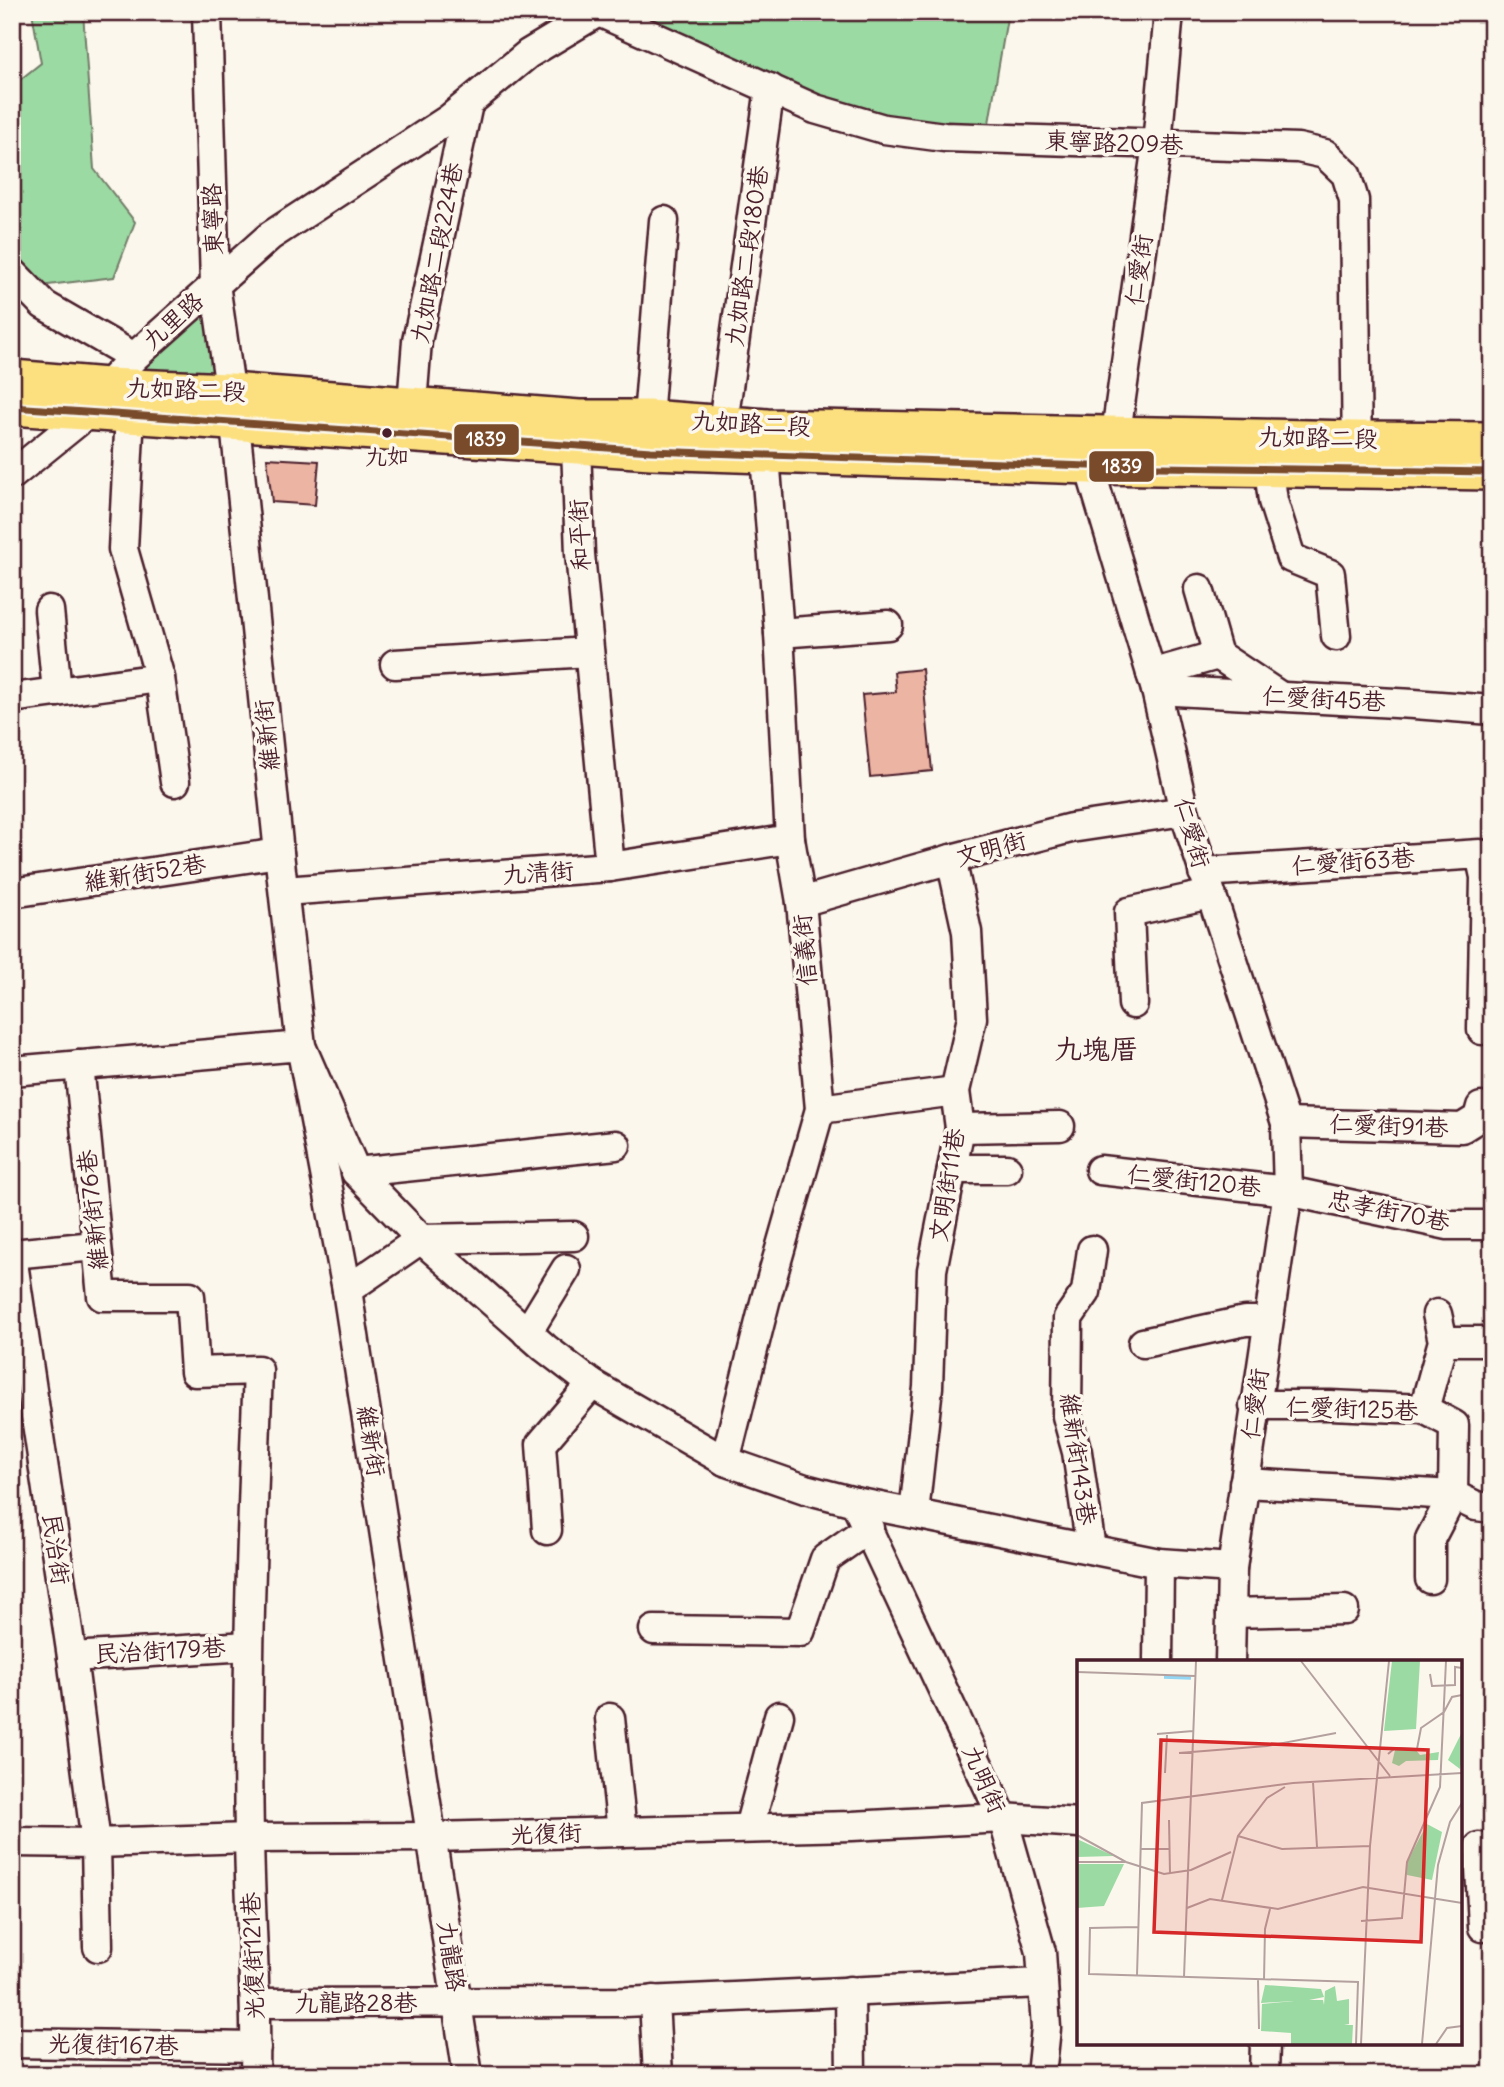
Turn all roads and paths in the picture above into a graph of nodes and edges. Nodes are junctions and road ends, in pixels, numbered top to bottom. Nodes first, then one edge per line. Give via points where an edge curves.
1 (208, 12) edge
2 (599, 12) edge
3 (1169, 12) edge
4 (770, 88) junction
5 (468, 104) junction
6 (1157, 144) junction
7 (664, 221) dead end
8 (12, 272) edge
9 (215, 284) junction
10 (134, 357) junction
11 (12, 378) edge
12 (99, 399) junction
13 (412, 404) junction
14 (12, 407) edge
15 (232, 407) junction
16 (130, 414) junction
17 (649, 418) junction
18 (723, 424) junction
19 (578, 432) junction
20 (1116, 433) junction
21 (1492, 440) edge
22 (766, 441) junction
23 (1357, 455) junction
24 (1089, 466) junction
25 (1269, 470) junction
26 (1492, 472) edge
27 (12, 475) edge
28 (1199, 589) dead end
29 (49, 610) dead end
30 (888, 625) dead end
31 (779, 633) junction
32 (1336, 636) dead end
33 (589, 652) junction
34 (1218, 655) junction
35 (395, 664) dead end
36 (160, 678) junction
37 (1154, 682) junction
38 (57, 692) junction
39 (1280, 696) junction
40 (12, 698) edge
41 (1492, 710) edge
42 (176, 782) dead end
43 (1184, 811) junction
44 (790, 839) junction
45 (278, 853) junction
46 (951, 859) junction
47 (610, 867) junction
48 (1488, 877) edge
49 (1206, 883) junction
50 (284, 891) junction
51 (12, 893) edge
52 (801, 902) junction
53 (1133, 1004) dead end
54 (1482, 1030) dead end
55 (301, 1046) junction
56 (79, 1065) junction
57 (12, 1071) edge
58 (955, 1091) junction
59 (1480, 1107) dead end
60 (820, 1109) junction
61 (1286, 1123) junction
62 (1060, 1126) dead end
63 (960, 1128) junction
64 (616, 1146) dead end
65 (952, 1169) junction
66 (1007, 1169) dead end
67 (1100, 1170) dead end
68 (356, 1172) junction
69 (1288, 1191) junction
70 (1492, 1225) edge
71 (575, 1237) dead end
72 (421, 1239) junction
73 (96, 1246) junction
74 (1092, 1250) dead end
75 (12, 1255) edge
76 (566, 1269) dead end
77 (347, 1290) junction
78 (1268, 1321) junction
79 (527, 1333) junction
80 (1492, 1341) edge
81 (1143, 1343) dead end
82 (258, 1370) joint
83 (592, 1384) junction
84 (1255, 1405) junction
85 (1424, 1409) junction
86 (725, 1461) junction
87 (1244, 1483) junction
88 (1453, 1495) junction
89 (855, 1502) junction
90 (1492, 1508) edge
91 (914, 1513) junction
92 (869, 1528) junction
93 (547, 1530) dead end
94 (1091, 1549) junction
95 (1159, 1563) junction
96 (1232, 1568) junction
97 (1430, 1579) dead end
98 (1344, 1610) dead end
99 (1231, 1613) junction
100 (654, 1630) dead end
101 (248, 1646) junction
102 (72, 1657) junction
103 (1158, 1660) edge
104 (1230, 1660) edge
105 (779, 1716) dead end
106 (610, 1718) dead end
107 (1003, 1818) junction
108 (1077, 1823) edge
109 (749, 1828) junction
110 (622, 1832) junction
111 (433, 1837) junction
112 (249, 1838) junction
113 (12, 1842) edge
114 (96, 1843) junction
115 (1477, 1847) edge
116 (1482, 1927) dead end
117 (98, 1947) dead end
118 (1043, 1983) junction
119 (850, 1991) junction
120 (654, 2000) junction
121 (458, 2002) junction
122 (255, 2003) junction
123 (12, 2043) edge
124 (1265, 2045) edge
125 (256, 2047) junction
126 (255, 2075) edge
127 (468, 2075) edge
128 (658, 2075) edge
129 (851, 2075) edge
130 (1041, 2075) edge
131 (1264, 2075) edge

1 - 9 street, 東寧路
2 - 4 street, 東寧路209巷
2 - 5 street, 九里路 via 528,54
3 - 6 street, 仁愛街
4 - 6 street, 東寧路209巷 via 815,108 884,129 944,137
4 - 18 street, 九如路二段180巷
5 - 9 street, 九里路 via 270,236
5 - 13 street, 九如路二段224巷 via 417,341
6 - 20 street, 仁愛街
6 - 23 street, 東寧路209巷 via 1298,148 1325,154 1346,174 1354,200
7 - 17 street
8 - 10 street via 44,305
9 - 10 street, 九里路
9 - 15 street, 東寧路
10 - 12 street, 九里路
11 - 12 main road, 九如路二段
12 - 14 main road, 九如路二段
12 - 15 main road, 九如路二段
12 - 16 main road, 九如路二段
12 - 27 street, 九里路
13 - 15 main road, 九如路二段
13 - 19 main road, 九如路二段
15 - 16 main road, 九如路二段
15 - 19 main road, 九如路二段 via 344,429
15 - 45 street, 維新街
16 - 36 street via 123,549
17 - 18 main road, 九如路二段
17 - 19 main road, 九如路二段
18 - 22 main road, 九如路二段
19 - 22 main road, 九如路二段
19 - 33 street, 和平街 via 580,554
20 - 22 main road, 九如路二段
20 - 23 main road, 九如路二段
20 - 24 street
21 - 23 main road, 九如路二段
22 - 24 main road, 九如路二段
22 - 31 street, 信義街
23 - 25 main road, 九如路二段
23 - 26 main road, 九如路二段
24 - 25 main road, 九如路二段
24 - 37 street, 仁愛街
25 - 32 street via 1273,501 1291,558 1330,574
28 - 34 street
29 - 38 street
30 - 31 street
31 - 44 street, 信義街
33 - 35 street
33 - 47 street, 和平街
34 - 37 street
34 - 39 street
36 - 38 street
36 - 42 street
37 - 39 street, 仁愛街45巷
37 - 43 street, 仁愛街
38 - 40 street
39 - 41 street, 仁愛街45巷
43 - 46 street, 文明街 via 1071,828
43 - 49 street, 仁愛街
44 - 47 street, 九清街
44 - 52 street, 信義街
45 - 50 street, 維新街
45 - 51 street, 維新街52巷
46 - 52 street, 文明街
46 - 58 street, 文明街11巷 via 967,932 972,1018
47 - 50 street, 九清街
48 - 49 street, 仁愛街63巷 via 1480,854
48 - 54 street, 仁愛街63巷
49 - 53 street via 1129,912
49 - 61 street, 仁愛街
50 - 55 street, 維新街
52 - 60 street, 信義街
55 - 56 street
55 - 68 street, 維新街
55 - 77 street, 維新街
56 - 57 street
56 - 73 street, 維新街76巷
58 - 60 street
58 - 63 street, 文明街11巷
59 - 61 street, 仁愛街91巷 via 1478,1118 1462,1128
60 - 86 street, 信義街
61 - 69 street, 仁愛街
62 - 63 street
63 - 65 street, 文明街11巷
64 - 68 street
65 - 66 street
65 - 91 street, 文明街11巷 via 932,1270 928,1387
67 - 69 street, 仁愛街120巷
68 - 72 street, 維新街
69 - 70 street, 忠孝街70巷 via 1448,1225
69 - 78 street, 仁愛街
71 - 72 street
72 - 77 street
72 - 79 street, 維新街
73 - 75 street
73 - 82 street, 維新街76巷 via 102,1296 190,1296 195,1371
74 - 94 street, 維新街143巷 via 1086,1292 1068,1318 1067,1416
75 - 102 street, 民治街
76 - 79 street
77 - 111 street, 維新街
78 - 81 street via 1245,1321
78 - 84 street, 仁愛街
79 - 83 street, 維新街
80 - 85 street via 1440,1327
82 - 101 street, 光復街121巷
83 - 86 street, 維新街
83 - 93 street via 541,1444
84 - 85 street, 仁愛街125巷
84 - 87 street, 仁愛街
85 - 88 street, 仁愛街125巷 via 1454,1425
86 - 89 street, 維新街
87 - 88 street
87 - 96 street, 仁愛街
88 - 90 street
88 - 97 street, 仁愛街125巷 via 1430,1539
89 - 91 street, 維新街
89 - 92 street, 九明街
91 - 94 street, 維新街
92 - 100 street via 825,1559 800,1632
92 - 107 street, 九明街
94 - 95 street, 維新街
95 - 96 street, 維新街
95 - 103 street
96 - 99 street, 仁愛街
98 - 99 street
99 - 104 street, 仁愛街
101 - 102 street, 民治街179巷
101 - 112 street, 光復街121巷
102 - 114 street, 民治街
105 - 109 street
106 - 110 street
107 - 108 street, 光復街
107 - 109 street, 光復街
107 - 118 street, 九明街 via 1041,1952
109 - 110 street, 光復街
110 - 111 street, 光復街
111 - 112 street, 光復街
111 - 121 street, 九龍路
112 - 114 street, 光復街
112 - 122 street, 光復街121巷
113 - 114 street, 光復街
114 - 117 street, 民治街
115 - 116 street
118 - 119 street, 九龍路28巷
118 - 130 street, 九明街 via 1046,2028
119 - 120 street, 九龍路28巷
119 - 129 street
120 - 121 street, 九龍路28巷
120 - 128 street
121 - 122 street, 九龍路28巷
121 - 127 street, 九龍路
122 - 125 street, 光復街121巷
123 - 125 street, 光復街167巷
124 - 131 street
125 - 126 street, 光復街121巷

